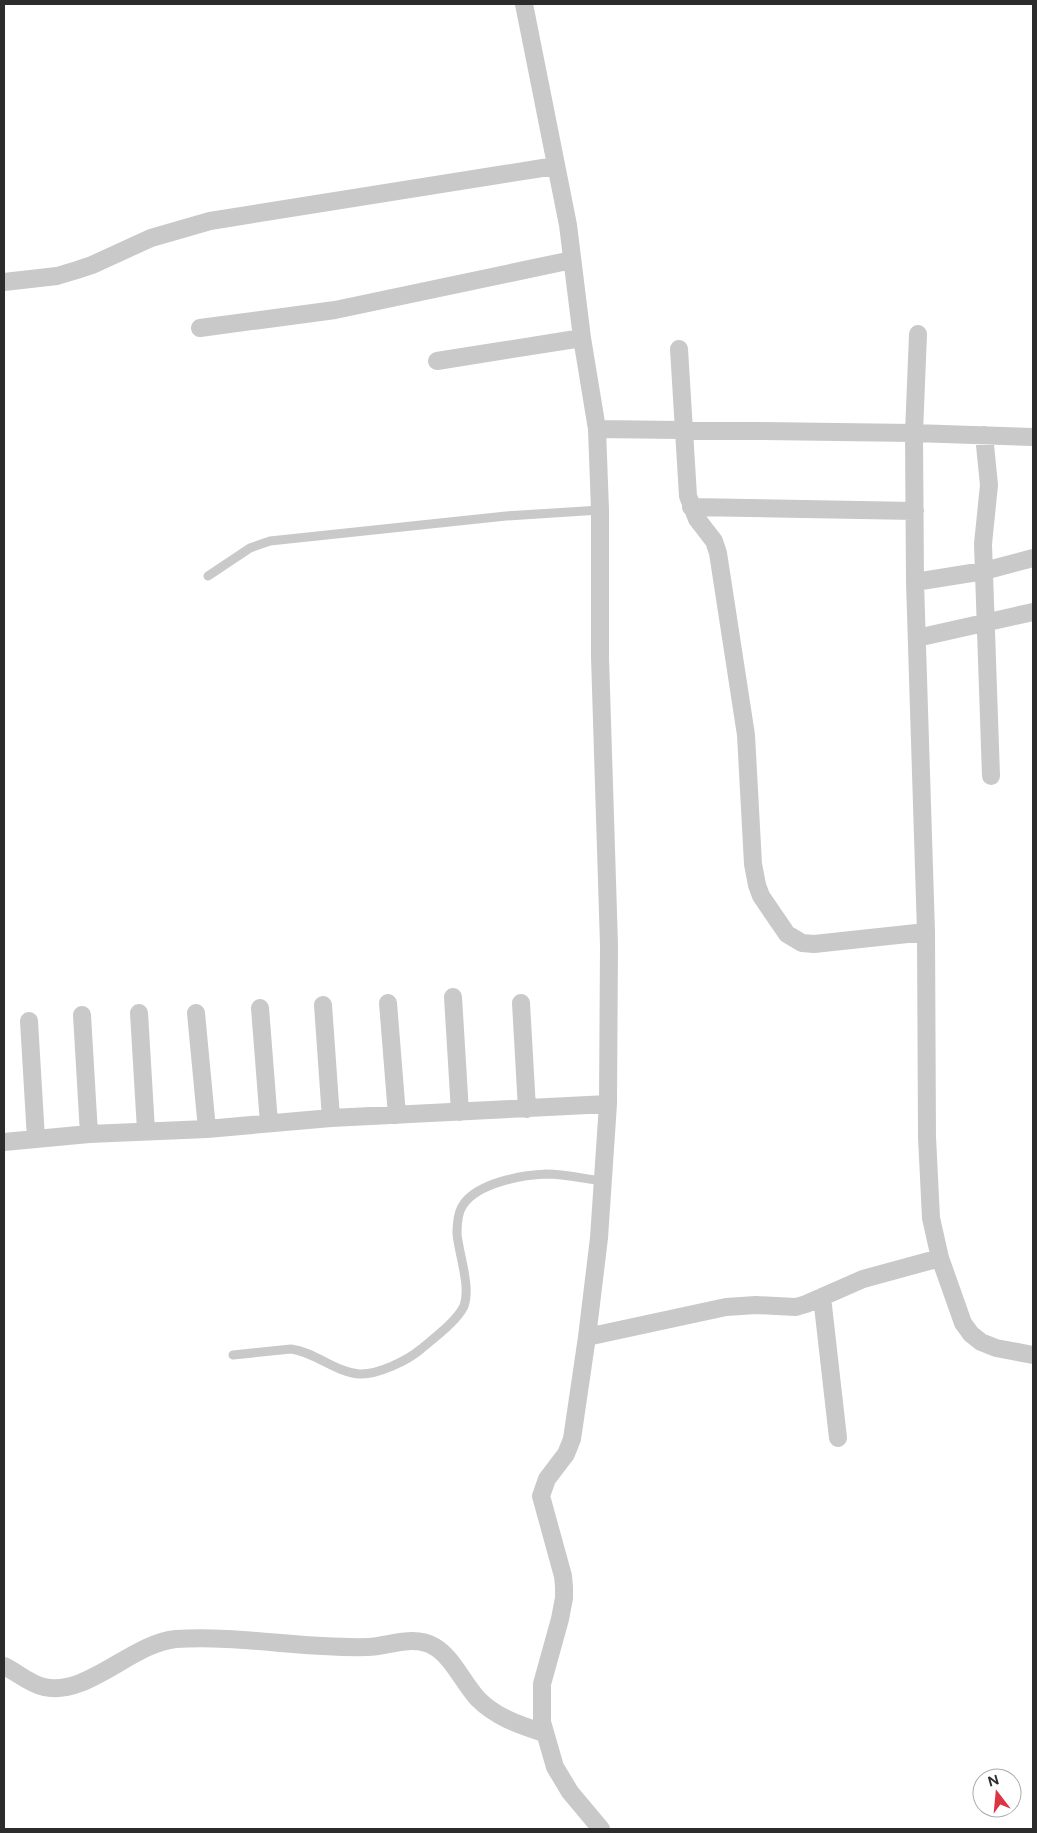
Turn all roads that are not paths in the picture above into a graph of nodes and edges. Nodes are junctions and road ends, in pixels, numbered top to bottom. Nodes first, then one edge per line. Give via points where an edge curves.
1 (524, 4) edge
2 (555, 166) junction
3 (572, 260) junction
4 (4, 282) edge
5 (200, 328) dead end
6 (918, 334) dead end
7 (582, 338) junction
8 (679, 349) dead end
9 (437, 361) dead end
10 (597, 429) junction
11 (684, 430) junction
12 (914, 433) junction
13 (984, 435) junction
14 (1033, 437) edge
15 (691, 506) junction
16 (600, 510) junction
17 (915, 511) junction
18 (1033, 558) edge
19 (984, 571) junction
20 (208, 576) dead end
21 (915, 582) junction
22 (1033, 612) edge
23 (986, 623) junction
24 (917, 638) junction
25 (991, 776) dead end
26 (926, 932) junction
27 (453, 997) dead end
28 (388, 1003) dead end
29 (521, 1003) dead end
30 (323, 1005) dead end
31 (260, 1008) dead end
32 (196, 1012) dead end
33 (139, 1013) dead end
34 (82, 1015) dead end
35 (29, 1020) dead end
36 (608, 1104) junction
37 (527, 1109) junction
38 (460, 1112) junction
39 (397, 1115) junction
40 (331, 1118) junction
41 (269, 1123) junction
42 (207, 1129) junction
43 (146, 1130) junction
44 (89, 1134) junction
45 (36, 1140) junction
46 (4, 1142) edge
47 (603, 1181) junction
48 (940, 1258) junction
49 (822, 1297) junction
50 (587, 1337) junction
51 (233, 1355) dead end
52 (1033, 1355) edge
53 (838, 1438) dead end
54 (4, 1666) edge
55 (544, 1733) junction
56 (601, 1829) edge

1 - 2 street
2 - 3 street
2 - 4 street via 210,221 151,238 77,270 56,276
3 - 5 street via 335,310
3 - 7 street
6 - 12 street
7 - 9 street
7 - 10 street
8 - 11 street
10 - 11 street
10 - 16 street
11 - 12 street
11 - 15 street
12 - 13 street
12 - 17 street
13 - 14 street
13 - 19 street via 989,485
15 - 17 street
15 - 26 street via 714,541 718,553 746,735 753,864 761,896 787,934 802,942 814,944
16 - 20 lane via 506,516 270,541 250,548
16 - 36 street via 600,657 609,946
17 - 21 street
18 - 19 street
19 - 21 street
19 - 23 street
21 - 24 street
22 - 23 street
23 - 24 street
23 - 25 street
24 - 26 street
26 - 48 street via 927,1146 931,1218
27 - 38 street
28 - 39 street
29 - 37 street
30 - 40 street
31 - 41 street
32 - 42 street
33 - 43 street
34 - 44 street
35 - 45 street
36 - 37 street
36 - 47 street
37 - 38 street
38 - 39 street
39 - 40 street
40 - 41 street
41 - 42 street
42 - 43 street
43 - 44 street
44 - 45 street
45 - 46 street
47 - 50 street
47 - 51 lane via 547,1174 492,1184 472,1196 462,1205 458,1220 466,1296 463,1307 457,1317 416,1353 391,1367 357,1374 301,1350 291,1349
48 - 49 street via 863,1279
48 - 52 street via 963,1323 971,1334 996,1348
49 - 50 street via 796,1307 726,1307
49 - 53 street
50 - 55 street via 572,1439 566,1454 547,1479 541,1496 564,1587 560,1619 542,1684 540,1704
54 - 55 street via 42,1687 64,1688 78,1684 152,1645 175,1640 244,1639 340,1647 413,1640 435,1647 442,1653 478,1699 495,1713
55 - 56 street via 555,1767 570,1792

